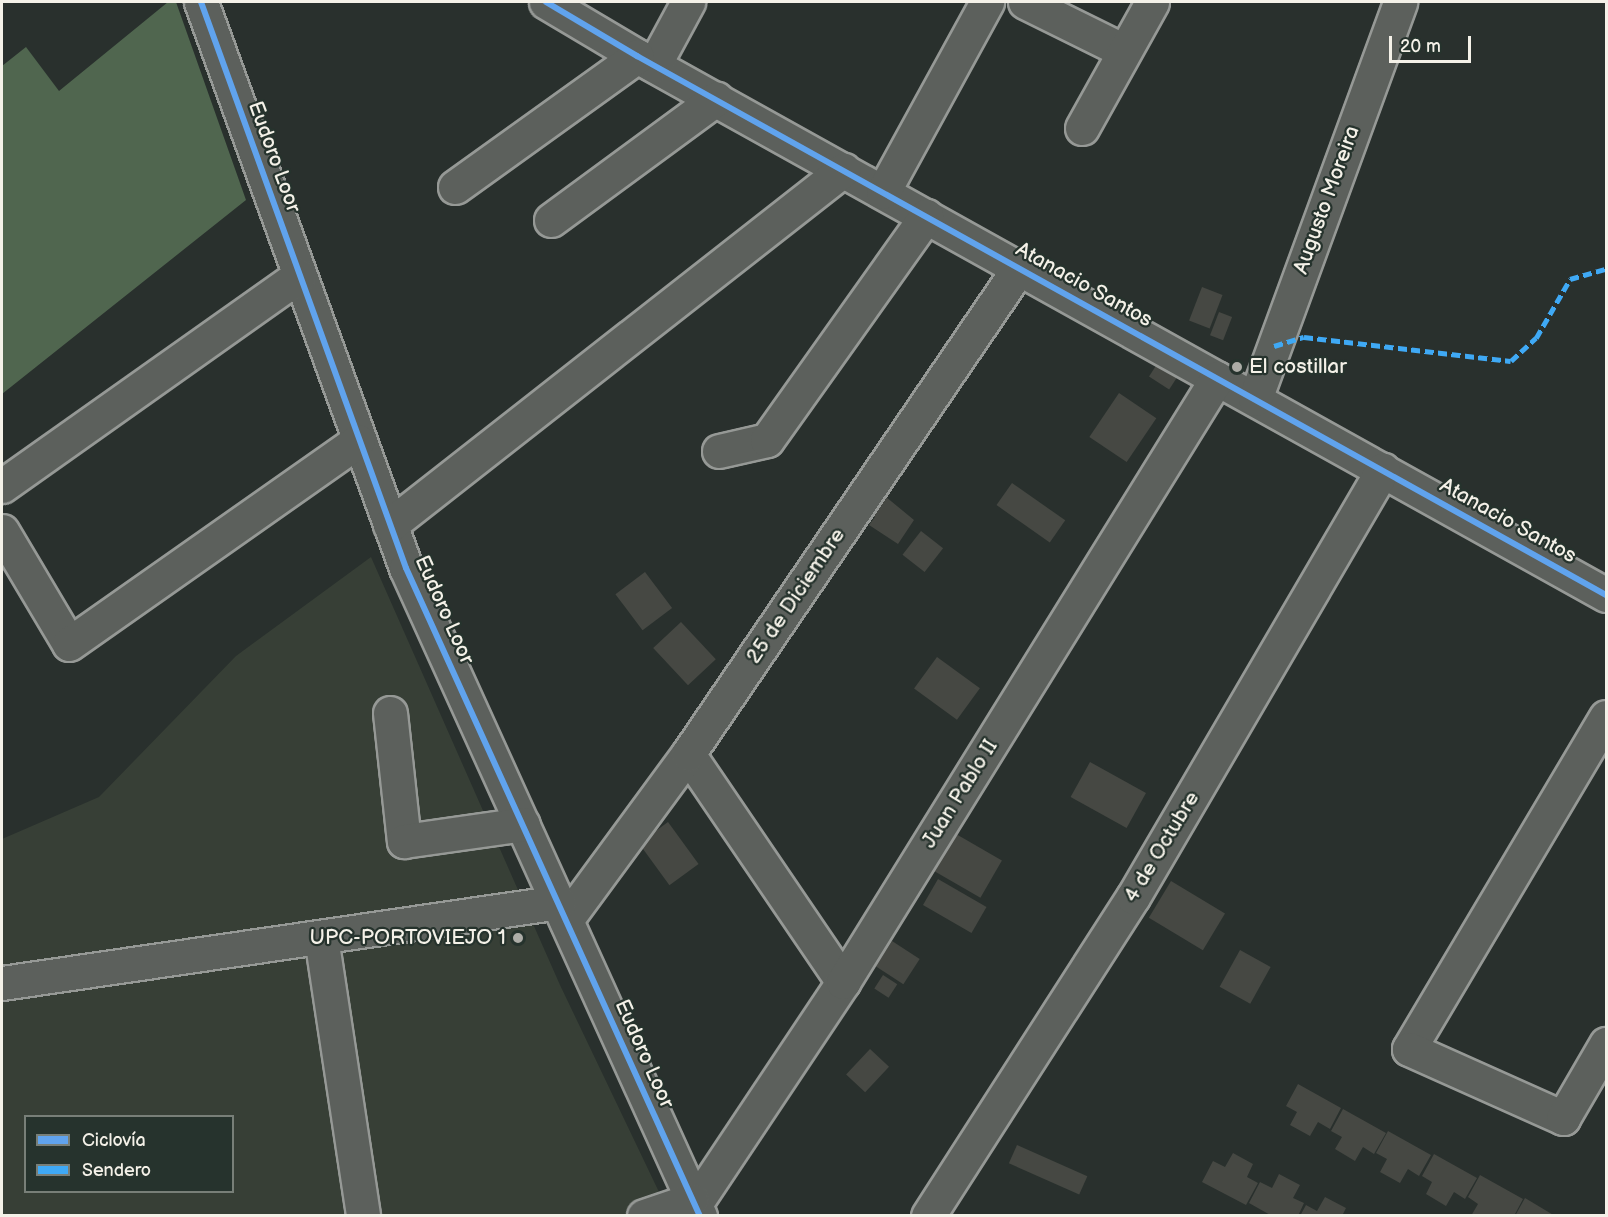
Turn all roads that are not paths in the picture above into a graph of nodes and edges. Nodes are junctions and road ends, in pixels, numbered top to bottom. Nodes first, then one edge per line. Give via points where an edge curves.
1 (201, 2) edge
2 (546, 2) edge
3 (688, 2) edge
4 (987, 2) edge
5 (1025, 2) edge
6 (1152, 2) edge
7 (1400, 2) edge
8 (1124, 51) junction
9 (645, 60) junction
10 (716, 99) junction
11 (1082, 128) dead end
12 (843, 170) junction
13 (455, 187) dead end
14 (883, 192) junction
15 (926, 216) junction
16 (551, 220) dead end
17 (1019, 268) junction
18 (299, 276) junction
19 (1217, 378) junction
20 (1255, 399) junction
21 (358, 441) junction
22 (719, 451) dead end
23 (1383, 470) junction
24 (2, 486) edge
25 (390, 525) junction
26 (2, 531) edge
27 (1606, 595) edge
28 (390, 712) dead end
29 (1606, 717) edge
30 (688, 754) junction
31 (523, 824) junction
32 (563, 911) junction
33 (321, 937) junction
34 (843, 982) junction
35 (2, 983) edge
36 (1606, 1044) edge
37 (696, 1206) edge
38 (363, 1215) edge
39 (644, 1215) edge
40 (928, 1215) edge

1 - 18 street, Eudoro Loor
2 - 9 street, Atanacio Santos
3 - 9 street
4 - 14 street
5 - 8 street
6 - 8 street
7 - 20 street, Augusto Moreira
8 - 11 street
9 - 10 street, Atanacio Santos
9 - 13 street
10 - 12 street, Atanacio Santos
10 - 16 street
12 - 14 street, Atanacio Santos
12 - 25 street
14 - 15 street, Atanacio Santos
15 - 17 street, Atanacio Santos
15 - 22 street via 767,440
17 - 19 street, Atanacio Santos
17 - 30 street, 25 de Diciembre
18 - 21 street, Eudoro Loor
18 - 24 street
19 - 20 street, Atanacio Santos
19 - 34 street, Juan Pablo II
20 - 23 street, Atanacio Santos
21 - 25 street, Eudoro Loor
21 - 26 street via 69,644
23 - 27 street, Atanacio Santos
23 - 40 street, 4 de Octubre via 1133,897
25 - 31 street, Eudoro Loor
28 - 31 street via 404,841
29 - 36 street via 1409,1049 1563,1118
30 - 32 street, 25 de Diciembre
30 - 34 street
31 - 32 street, Eudoro Loor
32 - 33 street
32 - 37 street, Eudoro Loor
33 - 35 street
33 - 38 street
34 - 37 street, Juan Pablo II
37 - 39 street

